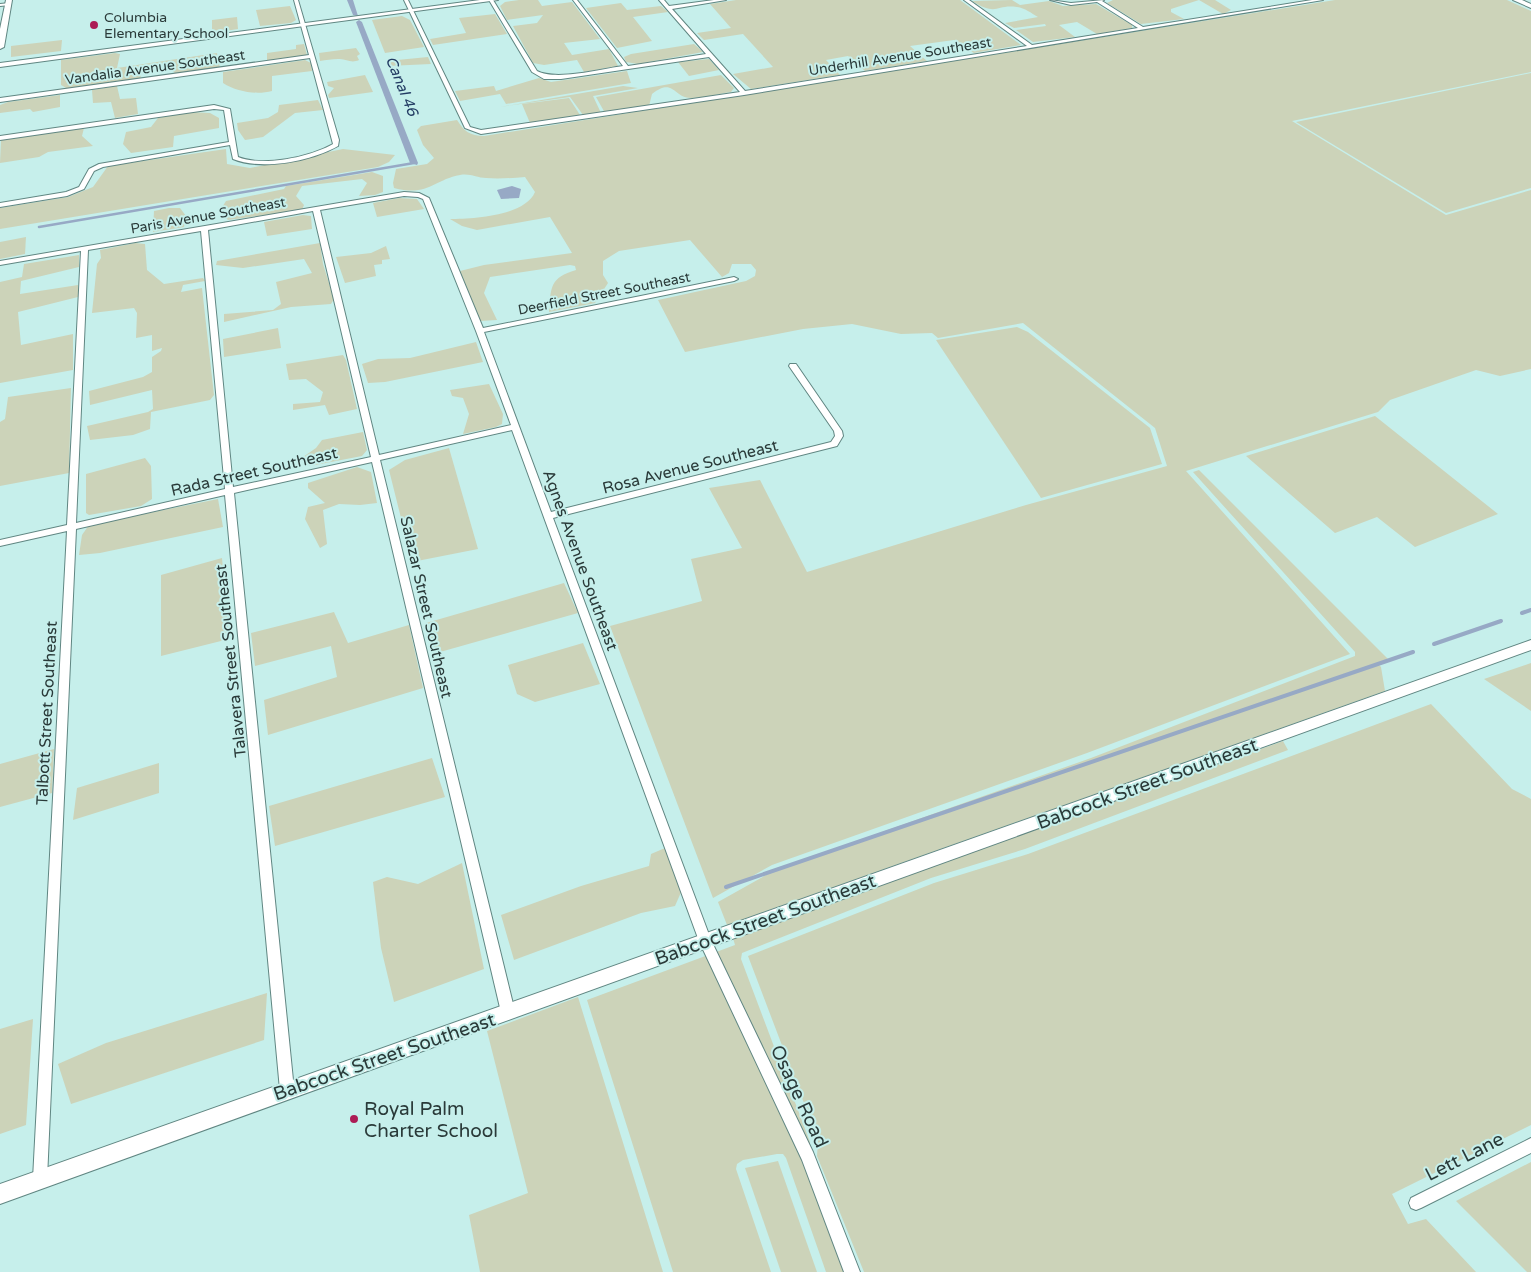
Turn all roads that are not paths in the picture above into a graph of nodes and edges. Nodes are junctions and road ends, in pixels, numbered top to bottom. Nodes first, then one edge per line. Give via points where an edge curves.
1 (296, 0) edge
2 (406, 0) edge
3 (492, 0) edge
4 (575, 0) edge
5 (661, 0) edge
6 (724, 0) edge
7 (966, 0) edge
8 (1052, 0) edge
9 (1102, 0) edge
10 (1321, 0) edge
11 (1516, 0) edge
12 (1098, 1) edge
13 (5, 3) edge
14 (1531, 6) edge
15 (668, 8) junction
16 (412, 11) junction
17 (304, 25) junction
18 (1143, 28) junction
19 (2, 33) edge
20 (0, 47) edge
21 (1032, 47) junction
22 (710, 55) junction
23 (313, 56) junction
24 (0, 65) edge
25 (627, 68) junction
26 (744, 93) junction
27 (0, 100) edge
28 (0, 138) edge
29 (233, 143) junction
30 (419, 195) joint
31 (0, 205) edge
32 (316, 209) junction
33 (204, 228) junction
34 (85, 248) junction
35 (0, 263) edge
36 (734, 279) dead end
37 (480, 331) junction
38 (793, 366) dead end
39 (514, 427) junction
40 (376, 459) junction
41 (228, 491) junction
42 (549, 516) junction
43 (72, 527) junction
44 (0, 543) edge
45 (1531, 646) edge
46 (705, 941) junction
47 (508, 1012) junction
48 (287, 1090) junction
49 (1531, 1145) edge
50 (40, 1179) junction
51 (0, 1194) edge
52 (1416, 1203) dead end
53 (852, 1272) edge

1 - 17 street
2 - 16 street
3 - 16 main road
3 - 25 street via 535,72 544,77 561,78
4 - 25 street
5 - 15 street
6 - 15 street
7 - 21 street
8 - 12 street via 1062,3
9 - 12 street
10 - 18 street, Underhill Avenue Southeast
11 - 14 main road
12 - 18 street
13 - 19 main road
15 - 22 street
16 - 17 main road
16 - 26 street, Underhill Avenue Southeast via 468,128 482,132
17 - 23 street
17 - 24 main road
18 - 21 street, Underhill Avenue Southeast
19 - 20 main road
21 - 26 street, Underhill Avenue Southeast
22 - 25 street
22 - 26 street
23 - 27 street, Vandalia Avenue Southeast
23 - 29 street via 336,144 315,155 248,163 235,158
28 - 29 street via 214,107 227,109
29 - 31 street via 101,165 91,170 82,188 66,194
30 - 32 street, Paris Avenue Southeast via 404,194
30 - 37 street, Agnes Avenue Southeast via 429,203
32 - 33 street, Paris Avenue Southeast
32 - 40 street, Salazar Street Southeast
33 - 34 street, Paris Avenue Southeast
33 - 41 street, Talavera Street Southeast
34 - 35 street, Paris Avenue Southeast
34 - 43 street, Talbott Street Southeast
36 - 37 street, Deerfield Street Southeast
37 - 39 street, Agnes Avenue Southeast
38 - 42 street, Rosa Avenue Southeast via 838,431 837,442 828,447
39 - 40 street, Rada Street Southeast
39 - 42 street, Agnes Avenue Southeast
40 - 41 street, Rada Street Southeast
40 - 47 street, Salazar Street Southeast
41 - 43 street, Rada Street Southeast
41 - 48 street, Talavera Street Southeast
42 - 46 street, Agnes Avenue Southeast
43 - 44 street, Rada Street Southeast
43 - 50 street, Talbott Street Southeast
45 - 46 main road, Babcock Street Southeast
46 - 47 main road, Babcock Street Southeast
46 - 53 street, Osage Road via 808,1157
47 - 48 main road, Babcock Street Southeast
48 - 50 main road, Babcock Street Southeast
49 - 52 street, Lett Lane
50 - 51 main road, Babcock Street Southeast

